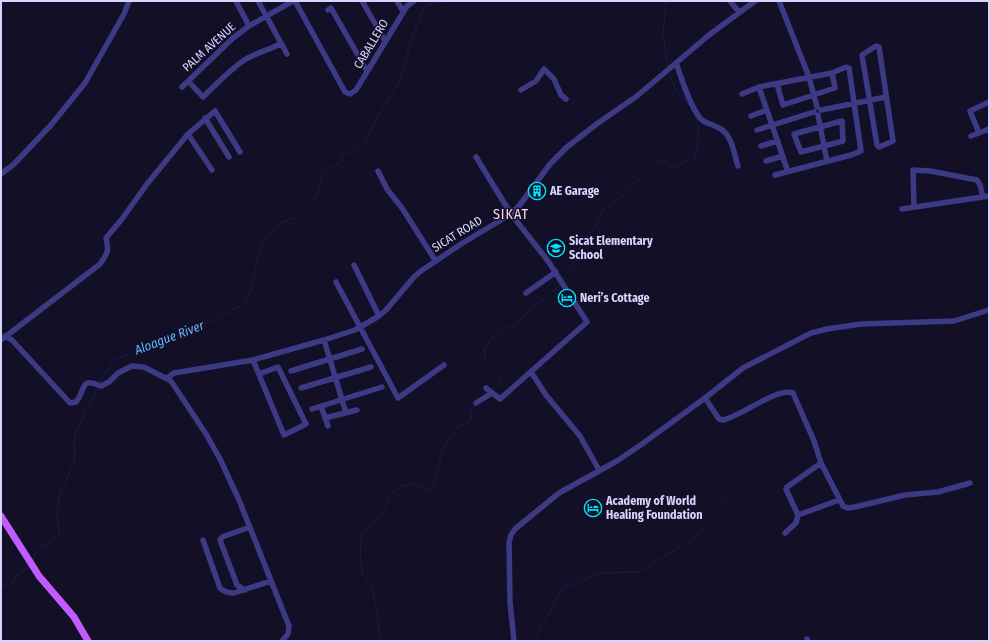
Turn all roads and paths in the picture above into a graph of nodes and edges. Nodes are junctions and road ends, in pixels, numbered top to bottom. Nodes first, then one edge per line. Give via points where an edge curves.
1 (129, 1) edge
2 (236, 1) edge
3 (258, 1) edge
4 (294, 1) edge
5 (362, 1) edge
6 (397, 1) edge
7 (414, 1) edge
8 (730, 1) edge
9 (755, 1) edge
10 (779, 1) edge
11 (328, 10) dead end
12 (403, 11) junction
13 (739, 12) junction
14 (266, 16) junction
15 (249, 26) junction
16 (385, 41) junction
17 (280, 44) junction
18 (287, 54) dead end
19 (676, 63) junction
20 (367, 71) junction
21 (832, 73) junction
22 (809, 77) junction
23 (189, 80) junction
24 (777, 84) junction
25 (182, 87) dead end
26 (759, 87) junction
27 (521, 90) dead end
28 (742, 94) dead end
29 (814, 95) junction
30 (886, 97) junction
31 (566, 99) dead end
32 (870, 100) junction
33 (855, 102) junction
34 (989, 102) edge
35 (767, 110) junction
36 (818, 111) junction
37 (751, 116) dead end
38 (205, 118) junction
39 (772, 125) junction
40 (821, 127) junction
41 (989, 129) edge
42 (757, 130) dead end
43 (979, 133) junction
44 (188, 134) junction
45 (971, 136) dead end
46 (778, 141) junction
47 (761, 146) dead end
48 (824, 146) junction
49 (240, 152) dead end
50 (783, 156) junction
51 (229, 157) dead end
52 (476, 157) dead end
53 (766, 161) dead end
54 (827, 161) junction
55 (738, 166) dead end
56 (212, 170) dead end
57 (378, 171) dead end
58 (788, 172) junction
59 (1, 174) edge
60 (775, 175) dead end
61 (986, 197) edge
62 (914, 207) junction
63 (902, 209) dead end
64 (511, 214) junction
65 (435, 260) junction
66 (354, 265) dead end
67 (556, 272) junction
68 (336, 282) dead end
69 (526, 293) dead end
70 (989, 310) edge
71 (379, 316) junction
72 (360, 328) junction
73 (3, 338) edge
74 (324, 340) junction
75 (362, 350) dead end
76 (253, 360) junction
77 (330, 360) junction
78 (444, 365) dead end
79 (372, 367) dead end
80 (291, 371) dead end
81 (531, 372) junction
82 (259, 374) junction
83 (167, 378) junction
84 (336, 378) junction
85 (382, 387) dead end
86 (301, 388) dead end
87 (486, 388) dead end
88 (492, 393) junction
89 (705, 398) junction
90 (342, 399) junction
91 (476, 403) dead end
92 (321, 406) junction
93 (312, 409) dead end
94 (357, 410) dead end
95 (346, 412) junction
96 (325, 418) junction
97 (328, 426) dead end
98 (821, 463) junction
99 (599, 470) junction
100 (970, 483) dead end
101 (840, 500) junction
102 (798, 515) junction
103 (1, 516) edge
104 (250, 527) junction
105 (785, 532) dead end
106 (203, 540) dead end
107 (271, 581) junction
108 (245, 590) junction
109 (88, 641) edge
110 (282, 641) edge
111 (514, 641) edge

1 - 59 street via 85,83 51,125
2 - 15 street
3 - 14 street
4 - 14 street, PALM AVENUE
4 - 20 street, CABALLERO via 346,92 350,94 356,90
5 - 16 street
6 - 12 street
7 - 12 street, CABALLERO
8 - 13 street
9 - 13 street, SICAT ROAD
10 - 22 street
11 - 20 street via 331,8
12 - 16 street, CABALLERO
13 - 19 street, SICAT ROAD
14 - 15 street, PALM AVENUE
14 - 17 street
15 - 23 street, PALM AVENUE via 228,42
16 - 20 street, CABALLERO
17 - 18 street
17 - 23 street via 240,63 203,97
19 - 55 street via 681,82 699,116 725,132
19 - 64 street, SICAT ROAD via 637,96 567,147 550,164
21 - 22 street
21 - 29 street via 835,88
21 - 33 street via 849,68
22 - 24 street
22 - 29 street
23 - 25 street, PALM AVENUE
24 - 26 street
24 - 29 street via 783,104
26 - 28 street
26 - 35 street
27 - 31 street via 536,82 544,69 554,79 561,95
29 - 36 street
30 - 32 street
30 - 32 street via 893,141 879,146
30 - 32 street via 876,46 862,55
32 - 33 street
33 - 36 street
33 - 54 street via 861,151
34 - 43 street via 970,111
35 - 37 street
35 - 39 street
36 - 39 street
36 - 40 street
38 - 44 street
38 - 49 street via 215,111
38 - 51 street
39 - 42 street
39 - 46 street
40 - 48 street
40 - 48 street via 842,121 843,141
40 - 48 street via 794,134 800,152
41 - 43 street
43 - 45 street
44 - 56 street
44 - 73 street via 106,238 106,256 100,264
46 - 47 street
46 - 50 street
48 - 54 street
50 - 53 street
50 - 58 street
52 - 64 street
54 - 58 street
57 - 65 street via 387,189
58 - 60 street
61 - 62 street
61 - 62 street via 977,180 913,170
62 - 63 street
64 - 65 street, SICAT ROAD
64 - 67 street
65 - 71 street, SICAT ROAD via 414,277
66 - 71 street
67 - 69 street
67 - 81 street via 588,322
68 - 72 street
70 - 89 street via 954,321 861,324 816,331 743,368
71 - 72 street, SICAT ROAD
72 - 74 street, SICAT ROAD
72 - 78 street via 398,398
73 - 83 street via 12,340 70,403 76,402 85,384 90,381 101,386 132,366 144,367
74 - 76 street, SICAT ROAD
74 - 77 street
75 - 77 street
76 - 82 street
76 - 83 street, SICAT ROAD via 174,373
77 - 80 street
77 - 84 street
79 - 84 street
81 - 88 street via 500,399
81 - 99 street via 546,396 580,436
82 - 82 street via 284,435 306,424 278,367
83 - 104 street via 214,448
84 - 86 street
84 - 90 street
85 - 90 street
87 - 88 street
88 - 91 street
89 - 98 street via 723,420 771,398 788,392 793,393
89 - 99 street via 617,461
90 - 92 street
90 - 95 street
92 - 93 street
92 - 96 street
94 - 95 street
95 - 96 street
96 - 97 street
98 - 101 street
98 - 102 street via 787,487 786,490
99 - 111 street via 559,493 511,535 509,578
100 - 101 street via 938,492 905,495 855,507 845,508
101 - 102 street
102 - 105 street via 796,523
103 - 109 main road via 39,576 74,617
104 - 107 street
104 - 108 street via 220,540 237,585
106 - 108 street via 220,588 228,593
107 - 108 street
107 - 110 street via 289,629

